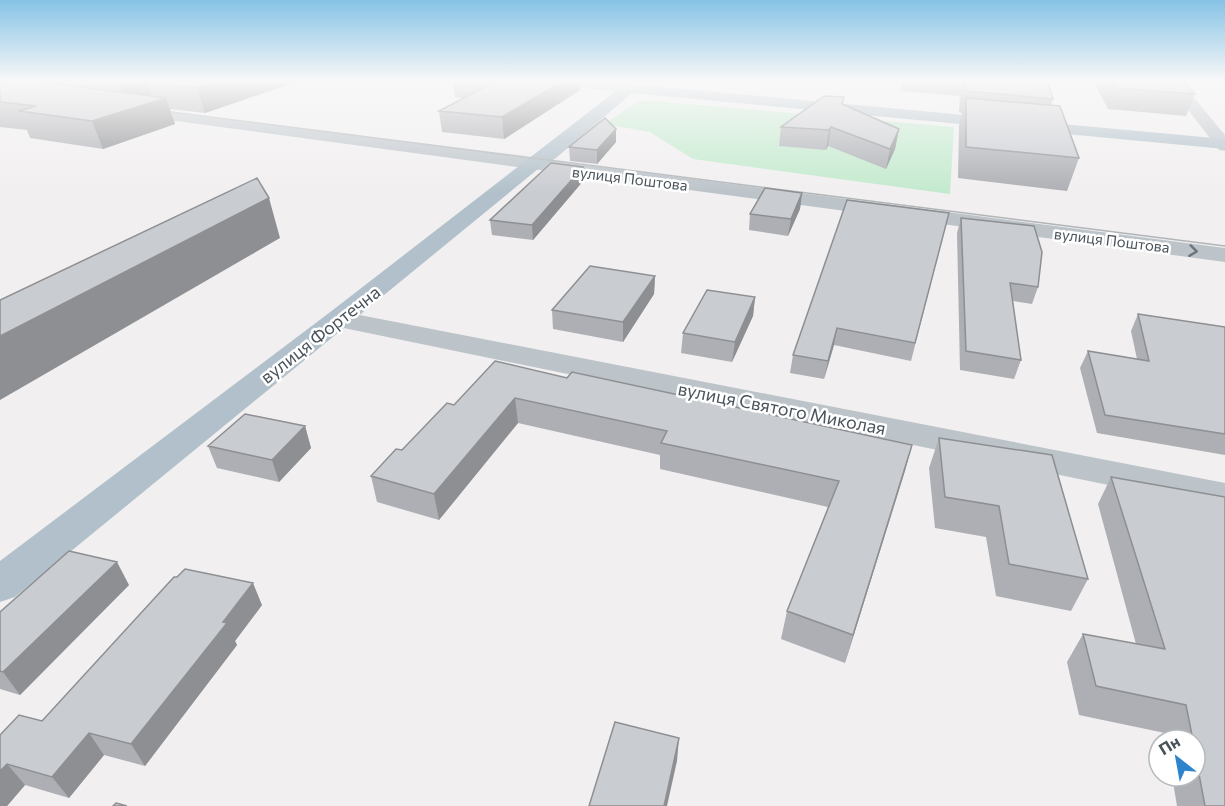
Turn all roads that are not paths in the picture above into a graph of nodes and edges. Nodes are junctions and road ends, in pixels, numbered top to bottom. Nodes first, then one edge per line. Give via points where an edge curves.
1 (210, 119) edge
2 (255, 119) edge
3 (591, 119) edge
4 (991, 119) edge
5 (1014, 119) edge
6 (1204, 119) edge
7 (1223, 141) edge
8 (540, 160) junction
9 (1225, 238) edge
10 (1225, 255) edge
11 (339, 319) junction
12 (1225, 496) edge
13 (0, 585) edge

1 - 8 street, вулиця Поштова
2 - 8 street, вулиця Поштова
3 - 8 main road, вулиця Фортечна
4 - 7 main road
5 - 7 main road
6 - 7 street
8 - 9 street, вулиця Поштова
8 -> 10 street, вулиця Поштова
8 - 11 main road, вулиця Фортечна
11 - 12 street, вулиця Святого Миколая
11 - 13 main road, вулиця Фортечна

